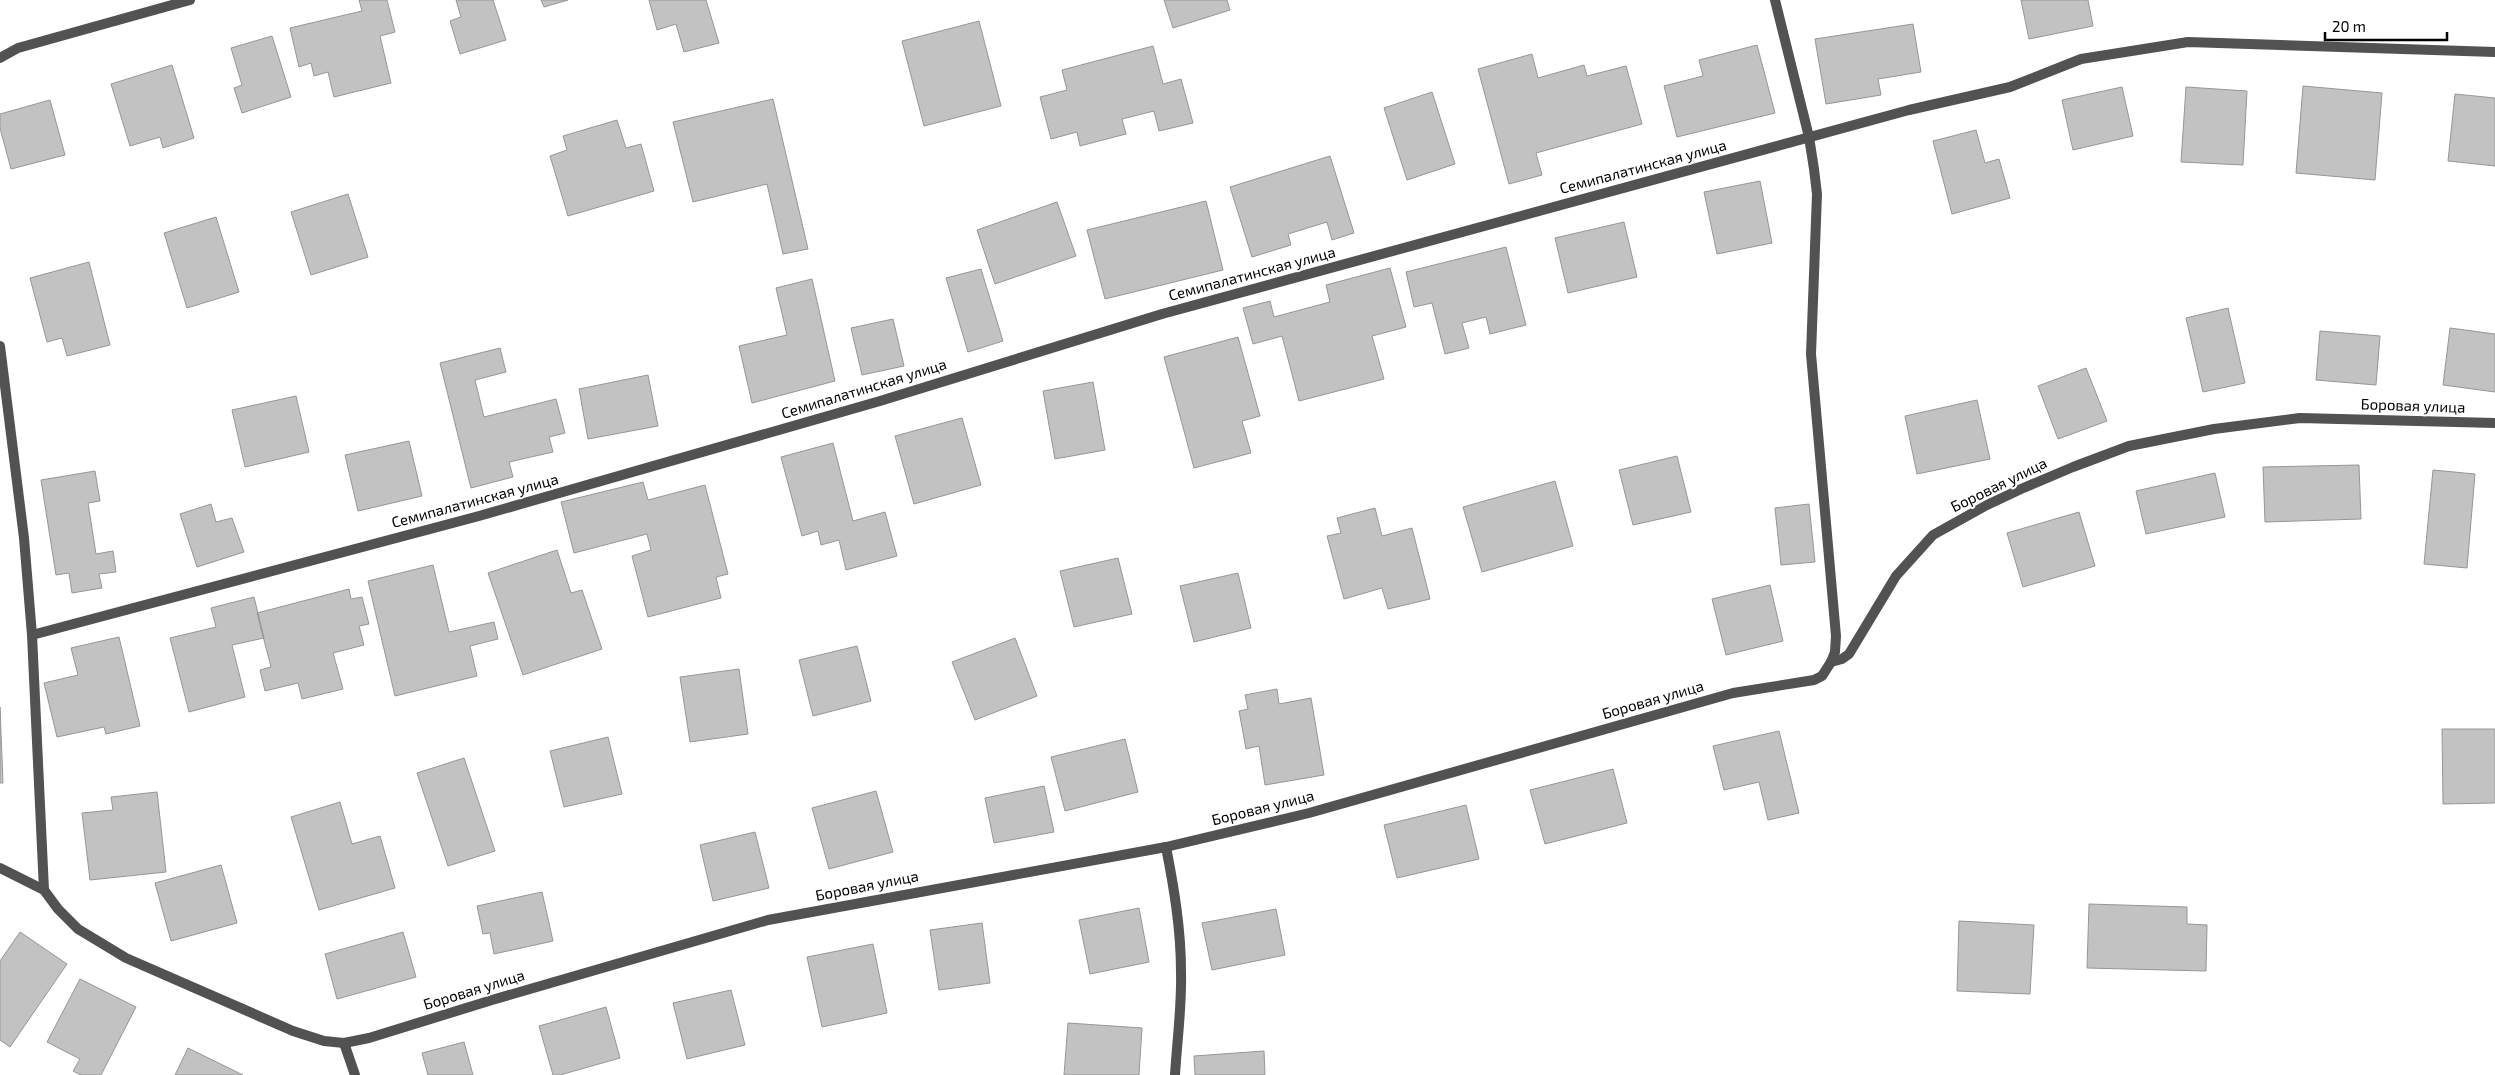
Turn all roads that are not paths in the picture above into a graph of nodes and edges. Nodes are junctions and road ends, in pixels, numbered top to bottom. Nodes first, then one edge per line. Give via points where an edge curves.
1 (190, 0) edge
2 (1775, 0) edge
3 (2495, 52) edge
4 (0, 58) edge
5 (1809, 136) junction
6 (0, 346) edge
7 (2495, 423) edge
8 (32, 634) junction
9 (1831, 662) junction
10 (1166, 847) junction
11 (0, 868) edge
12 (44, 890) junction
13 (344, 1043) junction
14 (355, 1075) edge
15 (1175, 1075) edge

1 - 4 street via 18,48
2 - 5 street
3 - 5 street, Семипалатинская улица via 2188,42 2081,59 2010,87
5 - 8 street, Семипалатинская улица via 1162,314 880,401 479,516
5 - 9 street via 1817,194 1811,354 1836,636
6 - 8 street via 24,538
7 - 9 street, Боровая улица via 2300,418 2214,428 2128,446 1987,505 1933,535 1896,576 1849,654 1842,660
8 - 12 street
9 - 10 street, Боровая улица via 1822,676 1814,680 1733,693 1309,813
10 - 13 street, Боровая улица via 768,920
10 - 15 street via 1174,888 1181,964
11 - 12 street, Боровая улица
12 - 13 street, Боровая улица via 78,929 126,958 293,1031 324,1041
13 - 14 street

